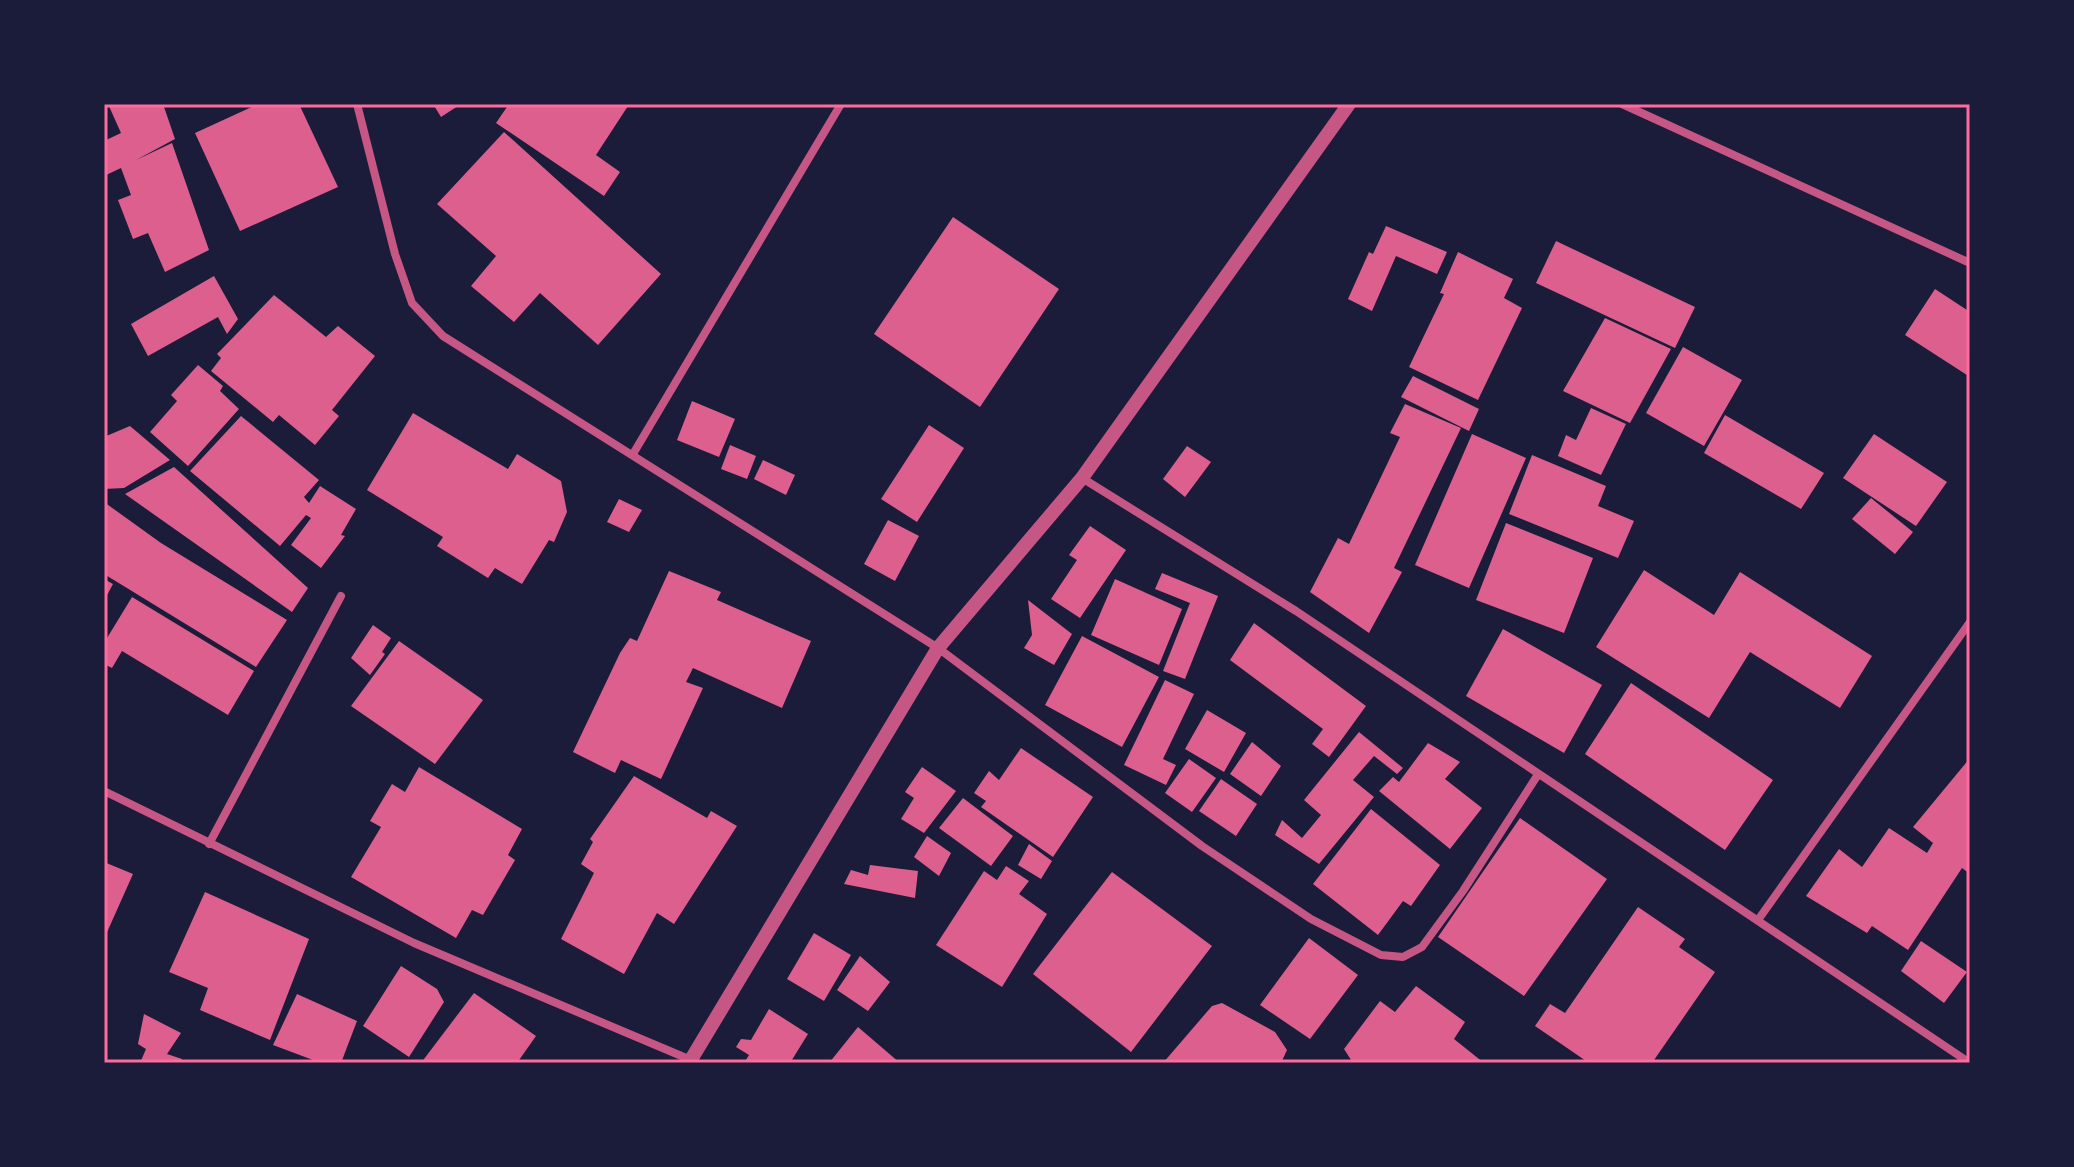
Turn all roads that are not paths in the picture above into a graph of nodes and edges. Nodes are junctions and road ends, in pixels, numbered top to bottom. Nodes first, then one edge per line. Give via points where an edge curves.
1 (357, 104) edge
2 (841, 104) edge
3 (1349, 104) edge
4 (1622, 104) edge
5 (1970, 263) edge
6 (633, 454) junction
7 (1082, 478) junction
8 (341, 596) dead end
9 (1970, 622) edge
10 (938, 648) junction
11 (1537, 776) junction
12 (104, 791) edge
13 (209, 844) junction
14 (1758, 920) junction
15 (690, 1062) edge
16 (1970, 1063) edge

1 - 6 street via 412,303 443,336
2 - 6 street
3 - 7 street
4 - 5 street
6 - 10 street
7 - 10 street
7 - 11 street via 1296,611
8 - 13 street
9 - 14 street
10 - 11 street via 1202,846 1311,919 1381,955 1403,957 1422,947
10 - 15 street
11 - 14 street
12 - 13 street
13 - 15 street via 443,956
14 - 16 street

